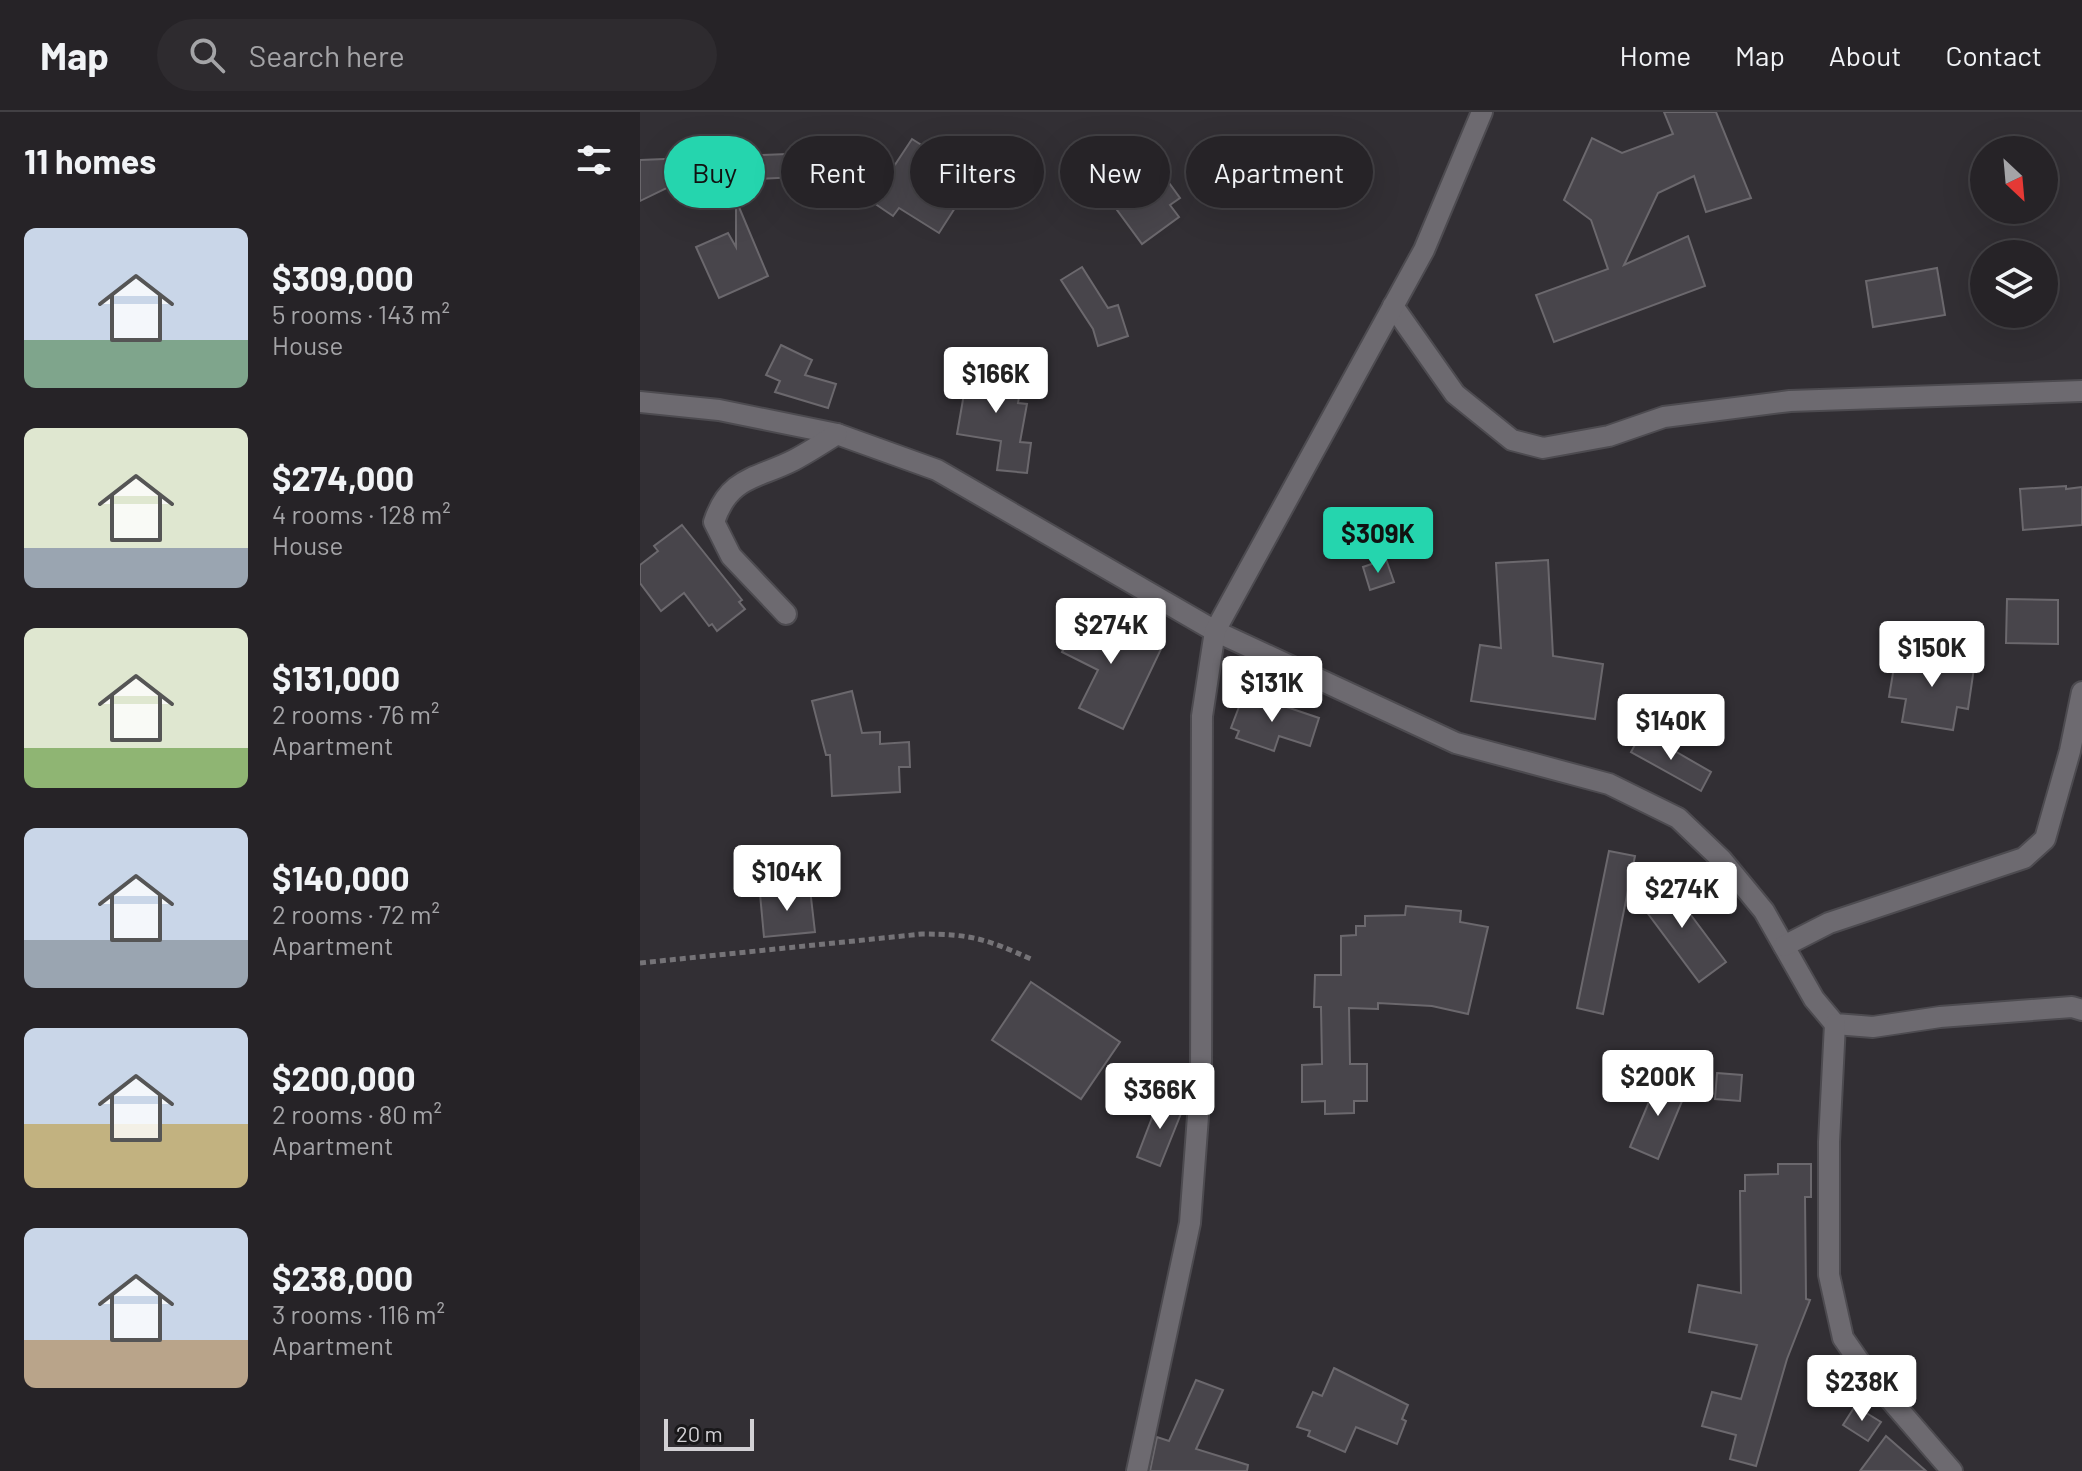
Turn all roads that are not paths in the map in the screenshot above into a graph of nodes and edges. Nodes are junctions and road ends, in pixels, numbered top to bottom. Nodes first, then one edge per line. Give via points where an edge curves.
1 (1482, 112) edge
2 (1393, 306) junction
3 (2082, 391) edge
4 (640, 402) edge
5 (837, 434) junction
6 (786, 614) dead end
7 (1215, 631) junction
8 (2082, 692) edge
9 (1784, 946) junction
10 (2082, 1010) edge
11 (1835, 1024) junction
12 (1137, 1471) edge
13 (1952, 1471) edge

1 - 2 street via 1424,250
2 - 3 street via 1455,394 1512,440 1543,448 1609,436 1664,417 1790,401
2 - 7 street
4 - 5 street via 719,410
5 - 6 street via 734,487 714,522 731,556
5 - 7 street via 937,470
7 - 9 street via 1456,743 1609,784 1678,818 1722,860 1764,911
7 - 12 street via 1202,716 1201,1076 1190,1223
8 - 9 street via 2045,839 2024,858 1869,908
9 - 11 street
10 - 11 street via 1940,1017 1873,1027
11 - 13 street via 1829,1275 1843,1338

